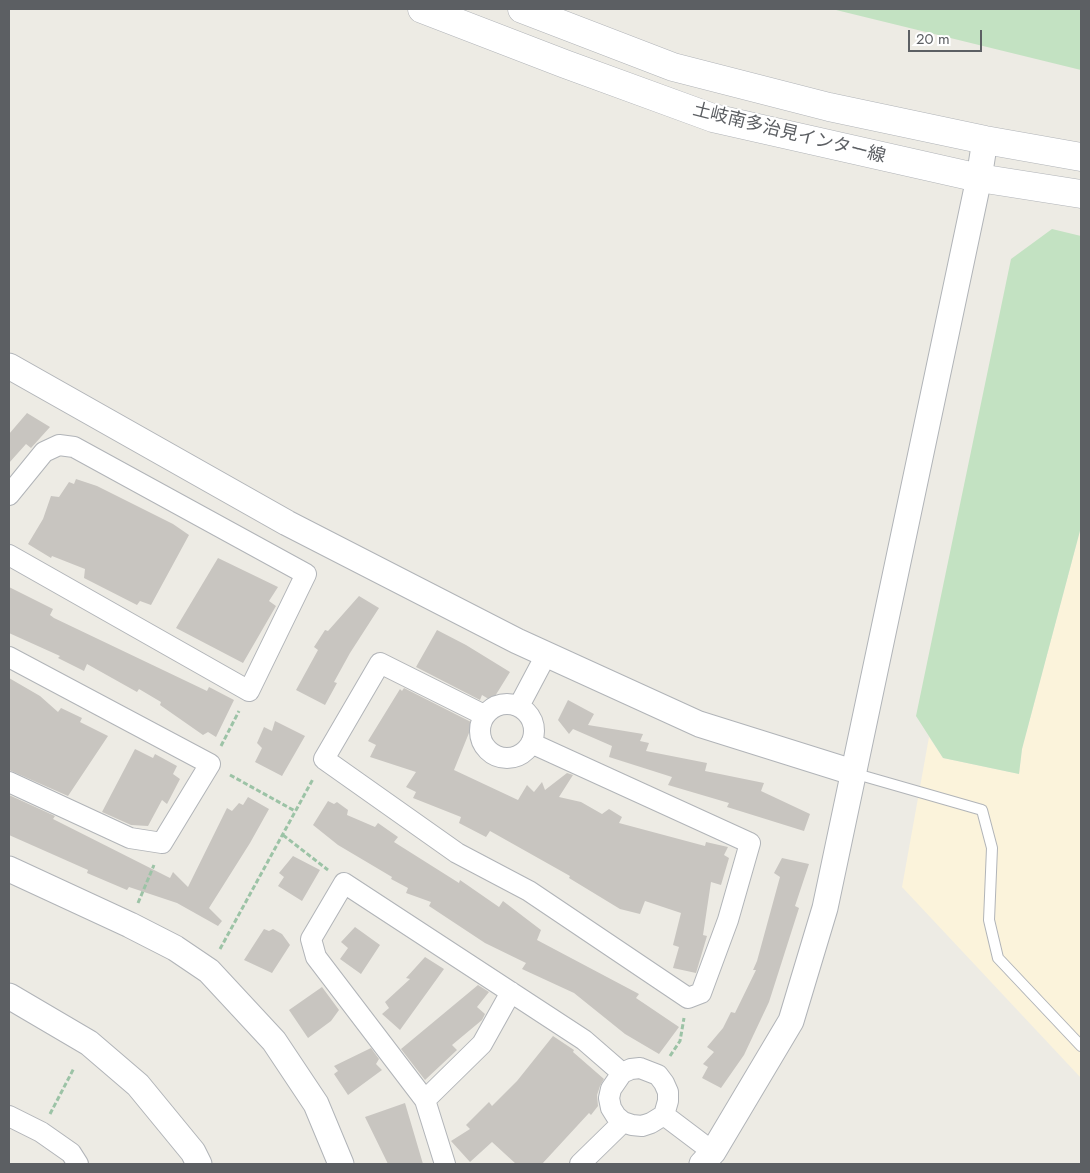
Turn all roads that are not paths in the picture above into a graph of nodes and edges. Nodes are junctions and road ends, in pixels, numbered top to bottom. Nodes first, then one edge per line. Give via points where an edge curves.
1 (422, 9) edge
2 (522, 9) edge
3 (985, 140) junction
4 (1081, 157) edge
5 (979, 178) junction
6 (1081, 194) edge
7 (9, 366) edge
8 (9, 495) edge
9 (9, 555) edge
10 (546, 655) junction
11 (9, 657) edge
12 (518, 706) junction
13 (484, 715) junction
14 (531, 744) junction
15 (852, 772) junction
16 (9, 782) edge
17 (9, 869) edge
18 (511, 992) junction
19 (9, 996) edge
20 (1081, 1046) edge
21 (622, 1073) junction
22 (425, 1100) junction
23 (664, 1115) junction
24 (9, 1116) edge
25 (623, 1122) junction
26 (707, 1158) edge
27 (78, 1164) edge
28 (199, 1164) edge
29 (341, 1164) edge
30 (445, 1164) edge
31 (580, 1164) edge

1 - 5 main road, 土岐南多治見インター線 via 713,118
2 - 3 main road, 土岐南多治見インター線 via 673,67 830,108
3 - 4 main road, 土岐南多治見インター線
3 - 5 street
5 - 6 main road, 土岐南多治見インター線
5 - 15 street
7 - 10 street via 287,523
8 - 9 street via 44,452 59,446 74,447 306,574 249,691
10 - 12 street
10 - 15 street via 699,724
11 - 16 street via 210,764 162,843 130,838
12 - 13 street via 504,704
12 - 14 street via 526,711 534,726
13 - 14 street via 479,732 481,741 493,754 501,758 518,756
13 - 14 street via 380,663 324,759 457,853 529,891 688,998 701,994 728,920 750,843
15 - 20 lane via 982,810 992,848 989,920 998,958
15 - 26 street via 825,908 791,1021
17 - 29 street via 175,948 208,971 274,1041 316,1104
18 - 21 street via 584,1040
18 - 22 street via 482,1044
18 - 22 street via 344,883 311,939 316,957
19 - 28 street via 89,1043 138,1085 193,1152
21 - 23 street via 640,1068 658,1075 668,1092
21 - 25 street via 611,1089 610,1098 611,1108
22 - 30 street
23 - 25 street via 642,1126
23 - 26 street
24 - 27 street via 41,1132 71,1153
25 - 31 street

